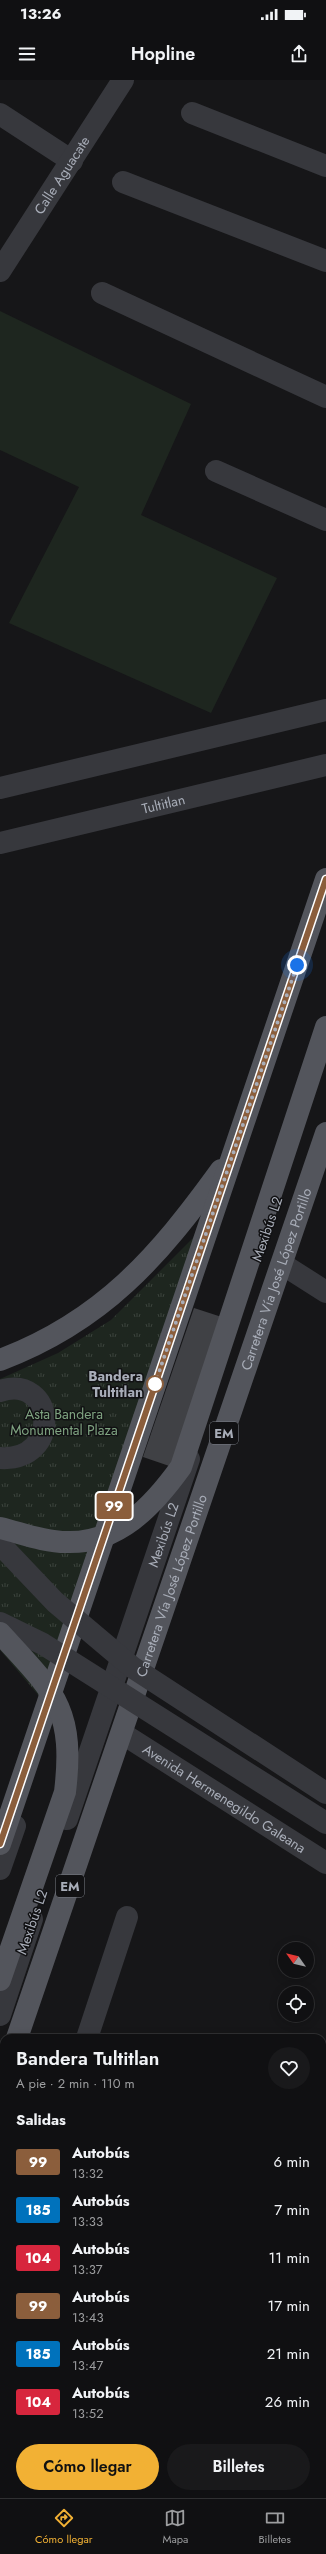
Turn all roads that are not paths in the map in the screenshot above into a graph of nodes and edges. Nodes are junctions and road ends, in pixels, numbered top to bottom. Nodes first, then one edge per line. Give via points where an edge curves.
1 (124, 80) edge
2 (192, 113) dead end
3 (0, 114) edge
4 (72, 161) junction
5 (326, 166) edge
6 (123, 182) dead end
7 (326, 261) edge
8 (0, 272) edge
9 (102, 293) dead end
10 (326, 397) edge
11 (216, 471) dead end
12 (326, 520) edge
13 (326, 710) edge
14 (326, 765) edge
15 (0, 788) edge
16 (0, 844) edge
17 (326, 879) edge
18 (326, 908) edge
19 (326, 1027) edge
20 (326, 1056) edge
21 (326, 1133) edge
22 (233, 1153) junction
23 (282, 1264) junction
24 (326, 1292) edge
25 (0, 1360) edge
26 (0, 1391) edge
27 (0, 1458) edge
28 (0, 1528) edge
29 (0, 1544) edge
30 (0, 1623) edge
31 (0, 1633) edge
32 (122, 1734) junction
33 (326, 1793) edge
34 (326, 1823) edge
35 (0, 1844) edge
36 (326, 1863) edge
37 (0, 1869) edge
38 (127, 1917) dead end
39 (0, 1980) edge
40 (0, 2015) edge
41 (18, 2034) edge
42 (88, 2034) edge

1 - 4 street, Calle Aguacate
2 - 5 street
3 - 4 street
4 - 8 street, Calle Aguacate
6 - 7 street
9 - 10 street
11 - 12 street
13 - 15 street
14 - 16 street, Tultitlan
17 - 22 main road
18 - 37 street
19 - 28 main road, bridge via 181,1467 162,1493 139,1516 115,1533 91,1540 66,1542
20 - 40 street, Mexibús L2
21 - 23 main road, Carretera Vía José López Portillo / EM
22 - 25 main road via 160,1251 120,1290 78,1321 30,1349
22 - 35 main road
23 - 24 street
23 - 32 main road, Carretera Vía José López Portillo / EM
26 - 27 street via 21,1390 36,1398 44,1410 44,1428 36,1446 14,1459
29 - 33 street, bridge via 55,1602 132,1667
30 - 34 street, bridge via 43,1644
31 - 39 main road, bridge via 35,1672 60,1709 67,1732 68,1762 65,1792
32 - 36 street, Avenida Hermenegildo Galeana
32 - 41 main road, Carretera Vía José López Portillo / EM
38 - 42 street

